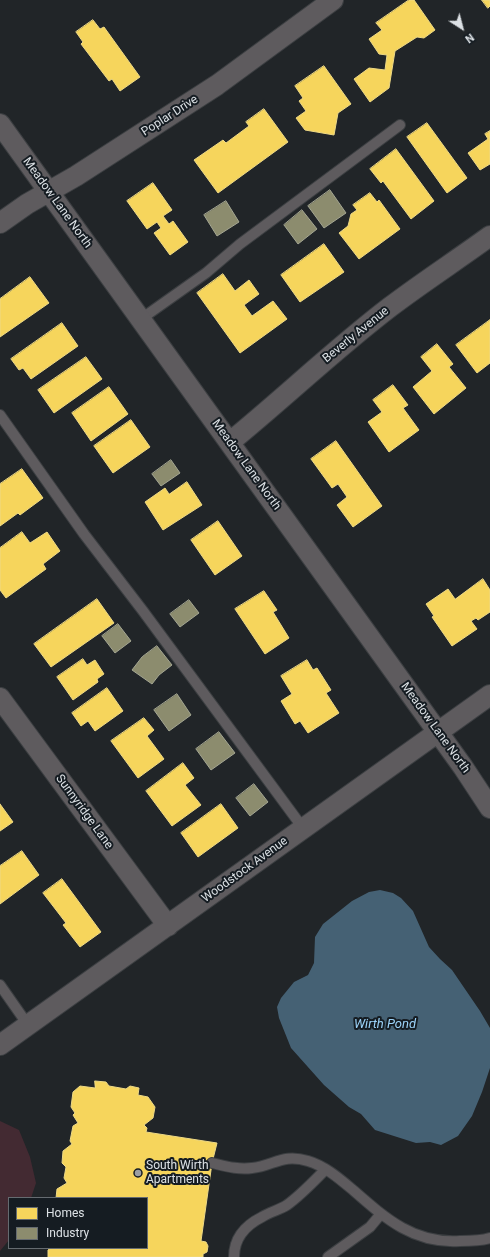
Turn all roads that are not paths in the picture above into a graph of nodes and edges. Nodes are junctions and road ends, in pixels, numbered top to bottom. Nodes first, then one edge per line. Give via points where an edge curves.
1 (333, 0) edge
2 (0, 124) edge
3 (400, 125) dead end
4 (49, 192) junction
5 (0, 223) edge
6 (490, 236) edge
7 (141, 319) junction
8 (0, 415) edge
9 (230, 442) junction
10 (490, 694) edge
11 (0, 698) edge
12 (438, 732) junction
13 (490, 808) edge
14 (303, 828) junction
15 (168, 926) junction
16 (0, 985) edge
17 (28, 1025) junction
18 (0, 1045) edge
19 (212, 1163) dead end
20 (326, 1170) junction
21 (380, 1214) junction
22 (490, 1238) edge
23 (234, 1257) edge
24 (328, 1257) edge

1 - 4 street, Poplar Drive via 217,85
2 - 4 street, Meadow Lane North
3 - 7 lane via 240,244 206,273
4 - 5 street, Poplar Drive
4 - 7 street, Meadow Lane North
6 - 9 street, Beverly Avenue via 390,307
7 - 9 street, Meadow Lane North
8 - 14 lane via 84,534
9 - 12 street, Meadow Lane North
10 - 12 street, Woodstock Avenue
11 - 15 street, Sunnyridge Lane
12 - 13 street, Meadow Lane North
12 - 14 street, Woodstock Avenue
14 - 15 street, Woodstock Avenue
15 - 17 street, Woodstock Avenue
16 - 17 lane
17 - 18 street, Woodstock Avenue
19 - 20 lane via 250,1169 281,1159 297,1158
20 - 21 lane via 341,1179
20 - 23 lane via 294,1200 246,1228 238,1238
21 - 22 lane via 411,1234 432,1240 450,1242
21 - 24 lane via 370,1227

